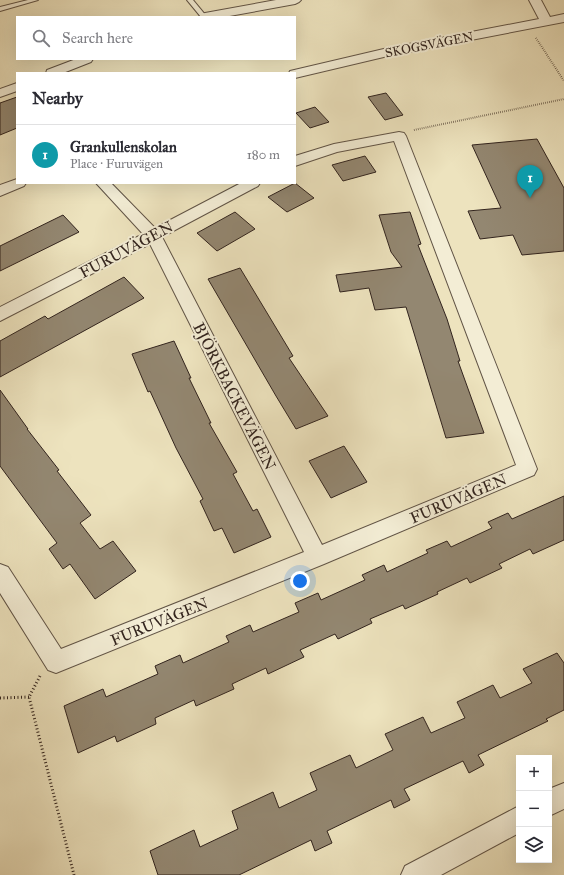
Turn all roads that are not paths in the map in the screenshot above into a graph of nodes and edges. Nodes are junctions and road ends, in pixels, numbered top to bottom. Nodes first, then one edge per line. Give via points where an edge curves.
1 (35, 0) edge
2 (190, 0) edge
3 (295, 0) edge
4 (535, 0) edge
5 (0, 9) edge
6 (204, 16) edge
7 (210, 16) edge
8 (564, 18) edge
9 (546, 21) junction
10 (84, 60) edge
11 (54, 72) edge
12 (296, 74) edge
13 (16, 87) edge
14 (0, 94) edge
15 (296, 161) edge
16 (17, 184) edge
17 (104, 184) edge
18 (250, 184) edge
19 (0, 191) edge
20 (153, 235) junction
21 (0, 315) edge
22 (317, 558) junction
23 (0, 574) edge
24 (564, 795) edge
25 (552, 801) edge
26 (516, 821) edge
27 (414, 875) edge

1 - 5 lane
2 - 6 lane
3 - 7 street
4 - 9 street
8 - 9 street, SKOGSVÄGEN
9 - 12 street, SKOGSVÄGEN via 388,52
10 - 11 street
13 - 14 street
15 - 22 street, FURUVÄGEN via 334,148 399,136 527,469
16 - 19 street
17 - 20 street, BJÖRKBACKEVÄGEN
18 - 20 street, FURUVÄGEN
20 - 21 street, FURUVÄGEN
20 - 22 street, BJÖRKBACKEVÄGEN
22 - 23 street, FURUVÄGEN via 56,662
24 - 25 street
26 - 27 street

